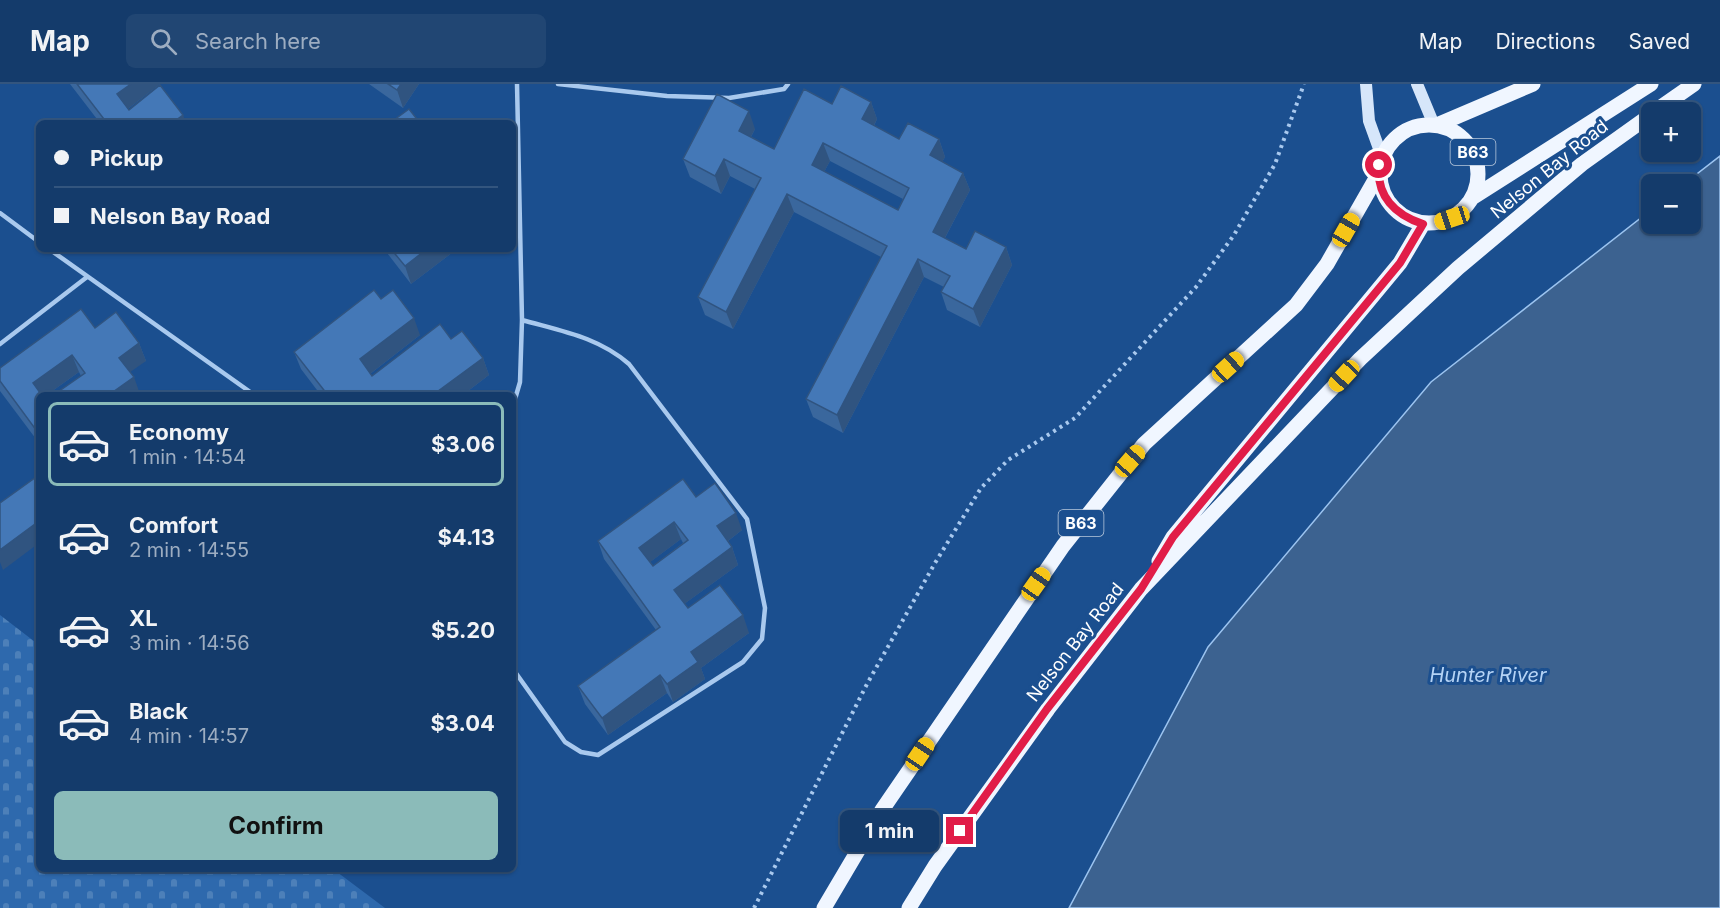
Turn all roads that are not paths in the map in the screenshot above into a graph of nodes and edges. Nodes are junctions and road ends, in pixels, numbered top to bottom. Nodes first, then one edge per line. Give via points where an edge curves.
1 (516, 84) edge
2 (558, 84) edge
3 (788, 84) edge
4 (1366, 84) edge
5 (1417, 84) edge
6 (1533, 84) edge
7 (1651, 84) edge
8 (1694, 84) edge
9 (1669, 102) edge
10 (1641, 122) edge
11 (1435, 125) junction
12 (1382, 157) junction
13 (1378, 173) junction
14 (1472, 198) junction
15 (0, 213) edge
16 (1423, 224) junction
17 (36, 240) edge
18 (53, 252) edge
19 (87, 277) junction
20 (522, 321) junction
21 (0, 344) edge
22 (250, 392) edge
23 (516, 396) edge
24 (1141, 589) junction
25 (516, 673) edge
26 (824, 908) edge
27 (909, 908) edge

1 - 20 lane
2 - 3 lane via 667,96 729,98 784,89
4 - 12 main road via 1369,121
5 - 11 main road
6 - 11 main road, B63
7 - 14 main road
8 - 9 main road, Nelson Bay Road
10 - 24 main road, Nelson Bay Road via 1582,164 1458,268 1360,359
11 - 12 main road, B63 via 1402,132 1390,142
11 - 14 main road, B63 via 1452,130 1473,153 1478,183
12 - 13 main road, B63
13 - 16 main road via 1391,207 1405,218
13 - 26 main road, B63 via 1327,264 1296,305 1144,444 1063,546 882,810
14 - 16 main road via 1452,218
15 - 17 lane
16 - 24 main road via 1400,263 1173,537
18 - 19 lane
19 - 21 lane
19 - 22 lane
20 - 23 lane
20 - 25 lane via 587,337 612,348 629,364 747,519 765,608 762,639 743,662 598,755 581,752 565,742
24 - 27 main road, Nelson Bay Road via 1047,709

